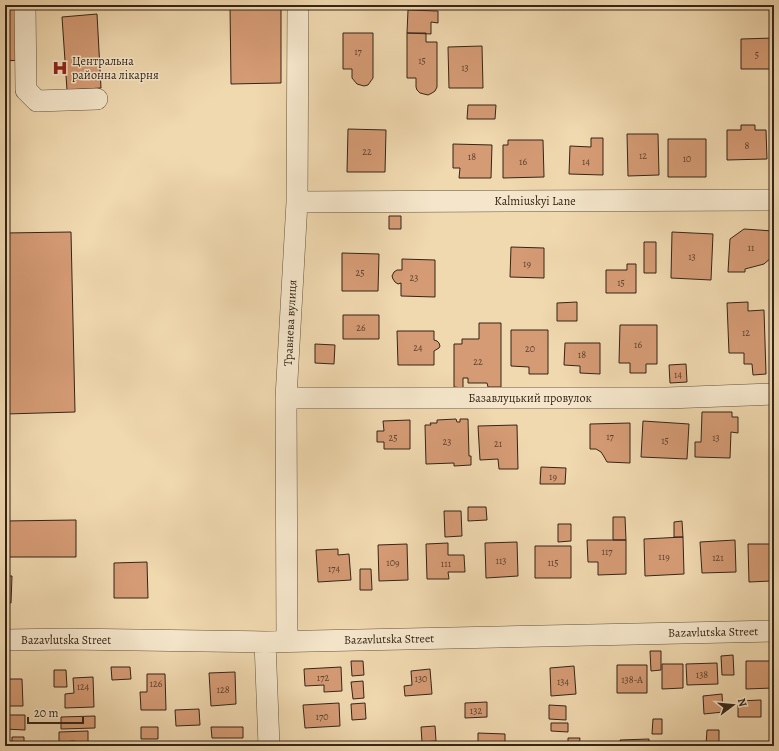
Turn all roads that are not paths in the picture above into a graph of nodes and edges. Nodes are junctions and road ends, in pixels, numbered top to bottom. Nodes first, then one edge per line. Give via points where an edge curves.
1 (25, 5) edge
2 (298, 5) edge
3 (98, 99) dead end
4 (774, 200) edge
5 (297, 202) junction
6 (774, 394) edge
7 (286, 398) junction
8 (774, 631) edge
9 (5, 640) edge
10 (287, 641) junction
11 (265, 642) junction
12 (269, 746) edge

1 - 3 street via 26,90 37,101
2 - 5 street, Травнева вулиця
4 - 5 street, Kalmiuskyi Lane
5 - 7 street, Травнева вулиця
6 - 7 street, Базавлуцький провулок via 667,398
7 - 10 street, Травнева вулиця
8 - 10 street, Bazavlutska Street
9 - 11 street, Bazavlutska Street
10 - 11 street, Bazavlutska Street
11 - 12 street

